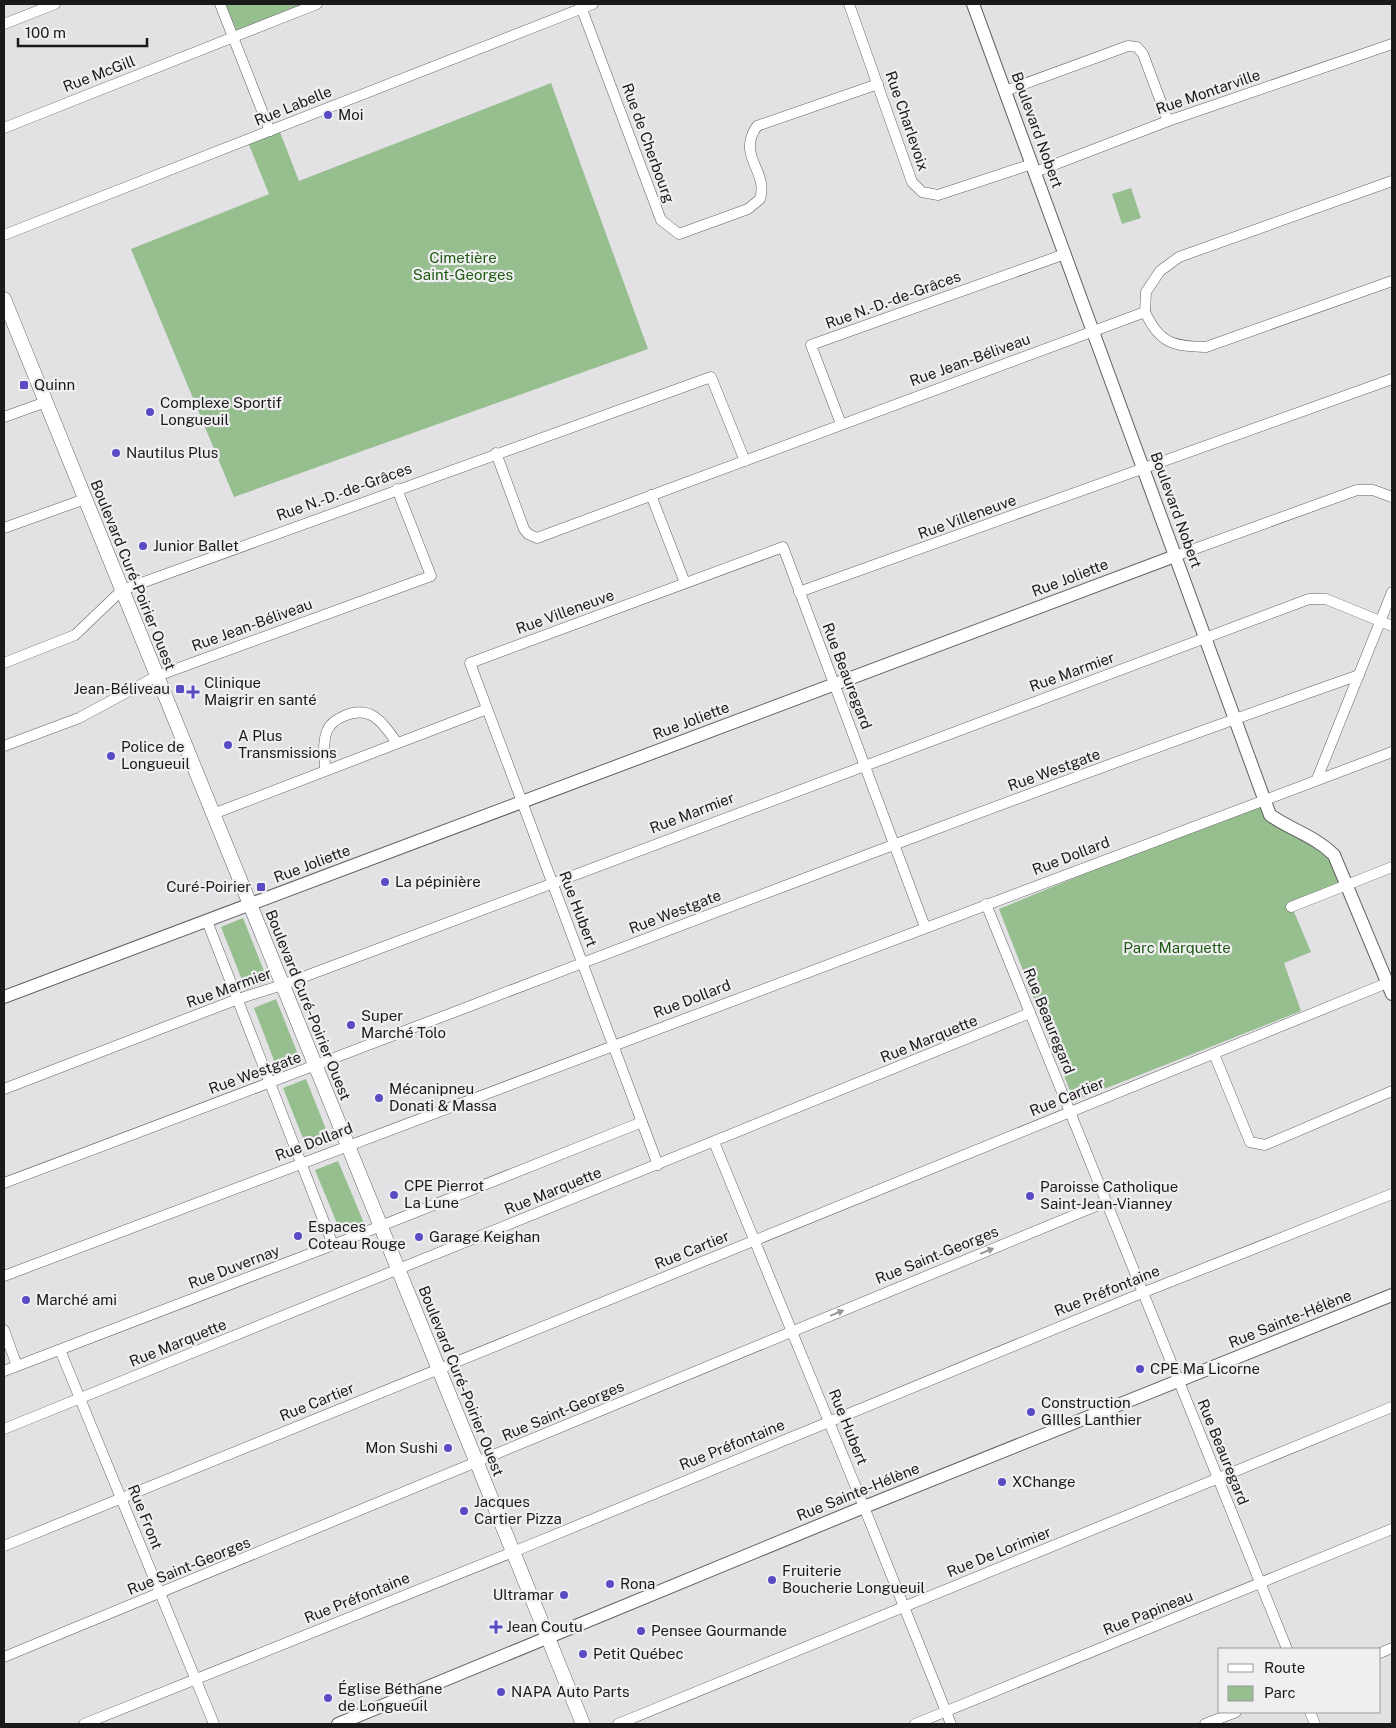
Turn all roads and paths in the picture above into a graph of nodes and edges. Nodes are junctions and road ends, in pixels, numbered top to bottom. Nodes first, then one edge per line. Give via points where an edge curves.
1 (55, 4) edge
2 (220, 4) edge
3 (317, 4) edge
4 (593, 4) edge
5 (850, 4) edge
6 (976, 5) edge
7 (581, 6) edge
8 (4, 24) edge
9 (233, 38) junction
10 (1392, 44) edge
11 (878, 84) junction
12 (1005, 91) junction
13 (1168, 121) junction
14 (4, 128) edge
15 (270, 131) junction
16 (1033, 168) junction
17 (1392, 181) edge
18 (4, 235) edge
19 (1065, 254) junction
20 (1392, 281) edge
21 (4, 302) edge
22 (1145, 312) junction
23 (1093, 331) junction
24 (1392, 379) edge
25 (46, 402) junction
26 (4, 417) edge
27 (841, 424) junction
28 (496, 453) junction
29 (745, 461) junction
30 (1144, 470) junction
31 (397, 489) junction
32 (651, 496) junction
33 (1392, 497) edge
34 (85, 499) junction
35 (4, 528) edge
36 (782, 547) joint
37 (1176, 556) junction
38 (685, 583) junction
39 (122, 590) junction
40 (800, 592) junction
41 (1392, 592) edge
42 (1380, 622) junction
43 (1392, 626) edge
44 (1206, 638) junction
45 (4, 663) edge
46 (470, 663) joint
47 (1359, 675) junction
48 (157, 676) junction
49 (834, 684) junction
50 (487, 709) junction
51 (1235, 718) junction
52 (397, 743) junction
53 (4, 746) edge
54 (1392, 752) edge
55 (864, 765) junction
56 (325, 770) junction
57 (1317, 779) junction
58 (1265, 799) junction
59 (522, 802) junction
60 (213, 814) junction
61 (895, 846) junction
62 (1392, 867) edge
63 (552, 882) junction
64 (1348, 885) junction
65 (986, 904) junction
66 (250, 905) junction
67 (1291, 907) dead end
68 (207, 921) junction
69 (925, 927) junction
70 (582, 963) junction
71 (282, 985) junction
72 (1391, 986) edge
73 (4, 998) edge
74 (238, 999) junction
75 (1030, 1013) junction
76 (613, 1045) junction
77 (1214, 1054) junction
78 (316, 1067) junction
79 (270, 1084) junction
80 (4, 1089) edge
81 (1392, 1091) edge
82 (1070, 1112) junction
83 (642, 1122) junction
84 (714, 1142) junction
85 (348, 1146) junction
86 (301, 1163) junction
87 (658, 1165) junction
88 (4, 1183) edge
89 (1392, 1194) edge
90 (1106, 1202) junction
91 (380, 1226) junction
92 (755, 1241) junction
93 (333, 1245) junction
94 (398, 1270) junction
95 (4, 1276) edge
96 (1142, 1293) junction
97 (1392, 1295) edge
98 (4, 1330) edge
99 (792, 1331) junction
100 (60, 1350) junction
101 (17, 1366) junction
102 (438, 1369) junction
103 (4, 1371) edge
104 (1178, 1381) junction
105 (80, 1398) junction
106 (1392, 1407) edge
107 (829, 1422) junction
108 (4, 1429) edge
109 (477, 1463) junction
110 (1217, 1479) junction
111 (121, 1498) junction
112 (864, 1507) junction
113 (1392, 1529) edge
114 (4, 1546) edge
115 (513, 1552) junction
116 (1261, 1583) junction
117 (160, 1594) junction
118 (903, 1607) junction
119 (548, 1638) junction
120 (1287, 1648) edge
121 (4, 1657) edge
122 (195, 1679) junction
123 (946, 1712) junction
124 (1233, 1713) edge
125 (84, 1724) edge
126 (214, 1724) edge
127 (338, 1724) edge
128 (583, 1724) edge
129 (618, 1724) edge
130 (915, 1724) edge
131 (951, 1724) edge
132 (1205, 1724) edge

1 - 8 street
2 - 9 street
3 - 9 street, Rue McGill
4 - 7 street, Rue Labelle
5 - 11 street, Rue Charlevoix
6 - 12 street, Boulevard Nobert
7 - 11 street, Rue de Cherbourg via 661,220 679,234 748,209 760,199 762,186 748,145 757,126
7 - 15 street, Rue Labelle
9 - 14 street, Rue McGill
9 - 15 street
10 - 13 street, Rue Montarville
11 - 16 street, Rue Charlevoix via 912,182 922,192 938,195
12 - 13 street via 1128,46 1137,47 1143,54
12 - 16 street, Boulevard Nobert
13 - 16 street, Rue Montarville
15 - 18 street, Rue Labelle
16 - 19 street, Boulevard Nobert
17 - 22 street via 1179,257 1160,271 1146,292
19 - 23 street, Boulevard Nobert
19 - 27 street, Rue N.-D.-de-Grâces via 811,345
20 - 22 street via 1206,347 1179,346 1163,338 1152,328
21 - 25 main road, Boulevard Curé-Poirier Ouest
22 - 23 street, Rue Jean-Béliveau
23 - 27 street, Rue Jean-Béliveau
23 - 30 street, Boulevard Nobert
24 - 30 street, Rue Villeneuve
25 - 26 street
25 - 34 main road, Boulevard Curé-Poirier Ouest
27 - 29 street, Rue Jean-Béliveau
28 - 29 street, Rue N.-D.-de-Grâces via 711,377
28 - 31 street, Rue N.-D.-de-Grâces
28 - 32 street, Rue Jean-Béliveau via 524,529 537,538
29 - 32 street, Rue Jean-Béliveau
30 - 37 street, Boulevard Nobert
30 - 40 street, Rue Villeneuve
31 - 39 street, Rue N.-D.-de-Grâces
31 - 48 street, Rue Jean-Béliveau via 431,576
32 - 38 street
33 - 37 street, Rue Joliette via 1372,490 1357,490
34 - 35 street
34 - 39 main road, Boulevard Curé-Poirier Ouest
36 - 38 street, Rue Villeneuve
36 - 40 street, Rue Beauregard
37 - 44 street, Boulevard Nobert
37 - 49 street, Rue Joliette
38 - 46 street, Rue Villeneuve
39 - 45 street, Rue N.-D.-de-Grâces via 75,635
39 - 48 main road, Boulevard Curé-Poirier Ouest
40 - 49 street, Rue Beauregard
41 - 42 street
42 - 43 street, Rue Marmier
42 - 44 street, Rue Marmier via 1317,597
42 - 47 street
44 - 51 street, Boulevard Nobert
44 - 55 street, Rue Marmier
46 - 50 street, Rue Hubert
47 - 51 street, Rue Westgate
47 - 57 street
48 - 53 street, Rue Jean-Béliveau via 78,718
48 - 60 main road, Boulevard Curé-Poirier Ouest
49 - 55 street, Rue Beauregard
49 - 59 street, Rue Joliette
50 - 52 street
50 - 59 street, Rue Hubert
51 - 58 street, Boulevard Nobert
51 - 61 street, Rue Westgate
52 - 56 street
52 - 56 street via 373,714 347,715 334,720 327,731
54 - 57 street, Rue Dollard
55 - 61 street, Rue Beauregard
55 - 63 street, Rue Marmier
56 - 60 street
57 - 58 street, Rue Dollard
58 - 64 street, Boulevard Nobert via 1270,815 1324,845 1334,855
58 - 65 street, Rue Dollard
59 - 63 street, Rue Hubert
59 - 66 street, Rue Joliette
60 - 66 main road, Boulevard Curé-Poirier Ouest
61 - 69 street, Rue Beauregard
61 - 70 street, Rue Westgate
62 - 64 street
63 - 70 street, Rue Hubert
63 - 71 street, Rue Marmier
64 - 67 street
64 - 72 street, Boulevard Nobert
65 - 69 street, Rue Dollard
65 - 75 street, Rue Beauregard
66 - 68 street, Rue Joliette
66 - 71 main road, Boulevard Curé-Poirier Ouest
68 - 73 street, Rue Joliette
68 - 74 street
69 - 76 street, Rue Dollard
70 - 76 street, Rue Hubert
70 - 78 street, Rue Westgate
71 - 74 street, Rue Marmier
71 - 78 main road, Boulevard Curé-Poirier Ouest
72 - 77 street, Rue Cartier
74 - 79 street
74 - 80 street, Rue Marmier
75 - 82 street, Rue Beauregard
75 - 84 street, Rue Marquette
76 - 83 street, Rue Hubert
76 - 85 street, Rue Dollard
77 - 81 street via 1250,1142 1265,1145
77 - 82 street, Rue Cartier
78 - 79 street, Rue Westgate
78 - 85 main road, Boulevard Curé-Poirier Ouest
79 - 86 street
79 - 88 street, Rue Westgate
82 - 90 street, Rue Beauregard
82 - 92 street, Rue Cartier
83 - 87 street, Rue Hubert
83 - 91 street, Rue Duvernay
84 - 87 street, Rue Marquette
84 - 92 street, Rue Hubert
85 - 86 street, Rue Dollard
85 - 91 main road, Boulevard Curé-Poirier Ouest
86 - 93 street
86 - 95 street, Rue Dollard
87 - 94 street, Rue Marquette
89 - 96 street, Rue Préfontaine
90 - 96 street, Rue Beauregard
99 -> 90 street, Rue Saint-Georges
91 - 93 street, Rue Duvernay
91 - 94 main road, Boulevard Curé-Poirier Ouest
92 - 99 street, Rue Hubert
92 - 102 street, Rue Cartier
93 - 100 street, Rue Duvernay
94 - 102 main road, Boulevard Curé-Poirier Ouest
94 - 105 street, Rue Marquette
96 - 104 street, Rue Beauregard
96 - 107 street, Rue Préfontaine
97 - 104 street, Rue Sainte-Hélène
98 - 101 street
99 - 107 street, Rue Hubert
99 - 109 street, Rue Saint-Georges
100 - 101 street, Rue Duvernay
100 - 105 street, Rue Front
101 - 103 street, Rue Duvernay
102 - 109 main road, Boulevard Curé-Poirier Ouest
102 - 111 street, Rue Cartier
104 - 110 street, Rue Beauregard
104 - 112 street, Rue Sainte-Hélène
105 - 108 street, Rue Marquette
105 - 111 street, Rue Front
106 - 110 street, Rue De Lorimier
107 - 112 street, Rue Hubert
107 - 115 street, Rue Préfontaine
109 - 115 main road, Boulevard Curé-Poirier Ouest
109 - 117 street, Rue Saint-Georges
110 - 116 street, Rue Beauregard
110 - 118 street, Rue De Lorimier
111 - 114 street, Rue Cartier
111 - 117 street, Rue Front
112 - 118 street, Rue Hubert
112 - 119 street, Rue Sainte-Hélène
113 - 116 street, Rue Papineau
115 - 119 main road, Boulevard Curé-Poirier Ouest
115 - 122 street, Rue Préfontaine
116 - 120 street, Rue Beauregard
116 - 123 street, Rue Papineau
117 - 121 street, Rue Saint-Georges
117 - 122 street, Rue Front
118 - 123 street, Rue Hubert
118 - 129 street, Rue De Lorimier
119 - 127 street, Rue Sainte-Hélène
119 - 128 main road, Boulevard Curé-Poirier Ouest
122 - 125 street, Rue Préfontaine
122 - 126 street, Rue Front
123 - 130 street, Rue Papineau
123 - 131 street, Rue Hubert
124 - 132 street

